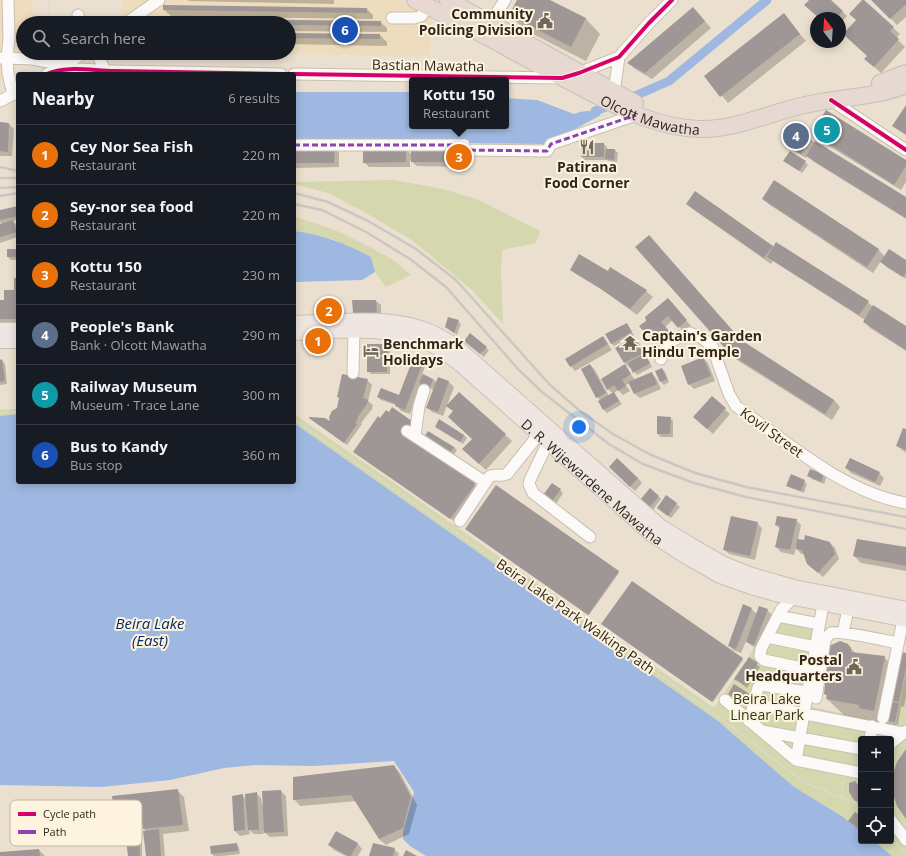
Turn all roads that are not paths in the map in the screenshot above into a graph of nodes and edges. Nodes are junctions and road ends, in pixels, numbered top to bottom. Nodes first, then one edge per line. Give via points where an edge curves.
1 (159, 0) edge
2 (448, 0) edge
3 (505, 0) edge
4 (672, 0) edge
5 (6, 1) edge
6 (424, 2) edge
7 (136, 16) edge
8 (392, 18) dead end
9 (4, 20) edge
10 (490, 23) junction
11 (619, 57) junction
12 (4, 58) edge
13 (16, 58) edge
14 (34, 60) edge
15 (72, 60) edge
16 (100, 60) edge
17 (56, 70) edge
18 (105, 71) junction
19 (164, 72) edge
20 (580, 73) junction
21 (906, 73) edge
22 (296, 74) edge
23 (495, 77) edge
24 (509, 77) edge
25 (562, 78) junction
26 (906, 85) edge
27 (16, 94) edge
28 (830, 95) junction
29 (614, 96) junction
30 (0, 101) edge
31 (643, 112) junction
32 (296, 146) edge
33 (906, 150) edge
34 (296, 323) edge
35 (0, 330) edge
36 (16, 330) edge
37 (354, 331) junction
38 (296, 333) edge
39 (0, 341) edge
40 (16, 341) edge
41 (660, 359) dead end
42 (354, 373) dead end
43 (424, 390) dead end
44 (541, 442) junction
45 (485, 482) junction
46 (906, 502) edge
47 (460, 521) dead end
48 (590, 537) dead end
49 (793, 598) junction
50 (823, 604) junction
51 (848, 609) junction
52 (778, 616) junction
53 (905, 616) edge
54 (819, 624) junction
55 (843, 634) junction
56 (767, 637) junction
57 (898, 643) junction
58 (815, 646) junction
59 (811, 670) junction
60 (812, 695) junction
61 (725, 700) dead end
62 (754, 704) junction
63 (804, 713) junction
64 (883, 718) dead end
65 (749, 721) junction
66 (872, 726) junction
67 (761, 730) junction
68 (905, 732) edge
69 (870, 736) edge
70 (800, 737) junction
71 (894, 741) edge
72 (858, 748) edge
73 (796, 760) junction
74 (858, 772) edge
75 (894, 824) edge
76 (906, 840) edge

1 - 7 street
2 - 10 highway, Olcott Mawatha
3 - 10 street
4 - 11 street
5 - 9 street
6 - 8 street via 421,16
6 - 25 highway, Olcott Mawatha
9 - 12 street via 9,37
10 - 20 highway, Olcott Mawatha
11 - 20 street, Bastian Mawatha
11 - 29 street
12 - 13 street
12 - 27 street
14 - 17 street
15 - 17 street
16 - 18 street
17 - 18 street
18 - 19 street
20 - 25 street, Bastian Mawatha
20 - 29 highway, Olcott Mawatha
21 - 28 highway, Olcott Mawatha via 891,80
22 - 23 street, Bastian Mawatha
24 - 25 street, Bastian Mawatha
25 - 29 highway, Olcott Mawatha
26 - 28 highway, Olcott Mawatha via 877,94
27 - 30 street
28 - 31 highway, Olcott Mawatha via 798,96 718,118 686,118
28 - 33 street
29 - 31 highway, Olcott Mawatha
31 - 32 street via 551,144 547,151 465,150 464,145
34 - 53 main road, D. R. Wijewardene Mawatha via 367,320 401,323 431,332 456,346 660,526 690,545 724,564 776,583
35 - 36 main road
37 - 38 main road, D. R. Wijewardene Mawatha
37 - 42 street
37 - 44 main road, D. R. Wijewardene Mawatha via 392,332 432,345 461,365
39 - 40 main road
41 - 46 street, Kovil Street via 662,351 679,337 690,333 702,338 712,346 729,394 736,406 824,469 890,500
43 - 45 street via 411,433
44 - 45 street via 506,474 489,476
44 - 48 street via 530,480 530,489
44 - 49 main road, D. R. Wijewardene Mawatha via 651,534 685,556 720,576
45 - 47 street
49 - 50 main road, D. R. Wijewardene Mawatha
49 - 52 street
50 - 51 main road, D. R. Wijewardene Mawatha
50 - 54 street
51 - 53 main road, D. R. Wijewardene Mawatha
51 - 55 street
52 - 54 street
52 - 56 street
53 - 57 street
54 - 58 street
55 - 57 street
55 - 60 street via 834,633 826,638
56 - 58 street
56 - 59 street via 760,652 764,660
57 - 64 street
58 - 59 street
59 - 60 street
60 - 62 street via 763,684 758,688
60 - 63 street
61 - 65 street
62 - 63 street
62 - 65 street
63 - 66 street
63 - 70 street
65 - 67 street
66 - 68 street
66 - 69 street
67 - 70 street
67 - 73 street
68 - 71 street
70 - 72 street
70 - 73 street
73 - 74 street
75 - 76 street

